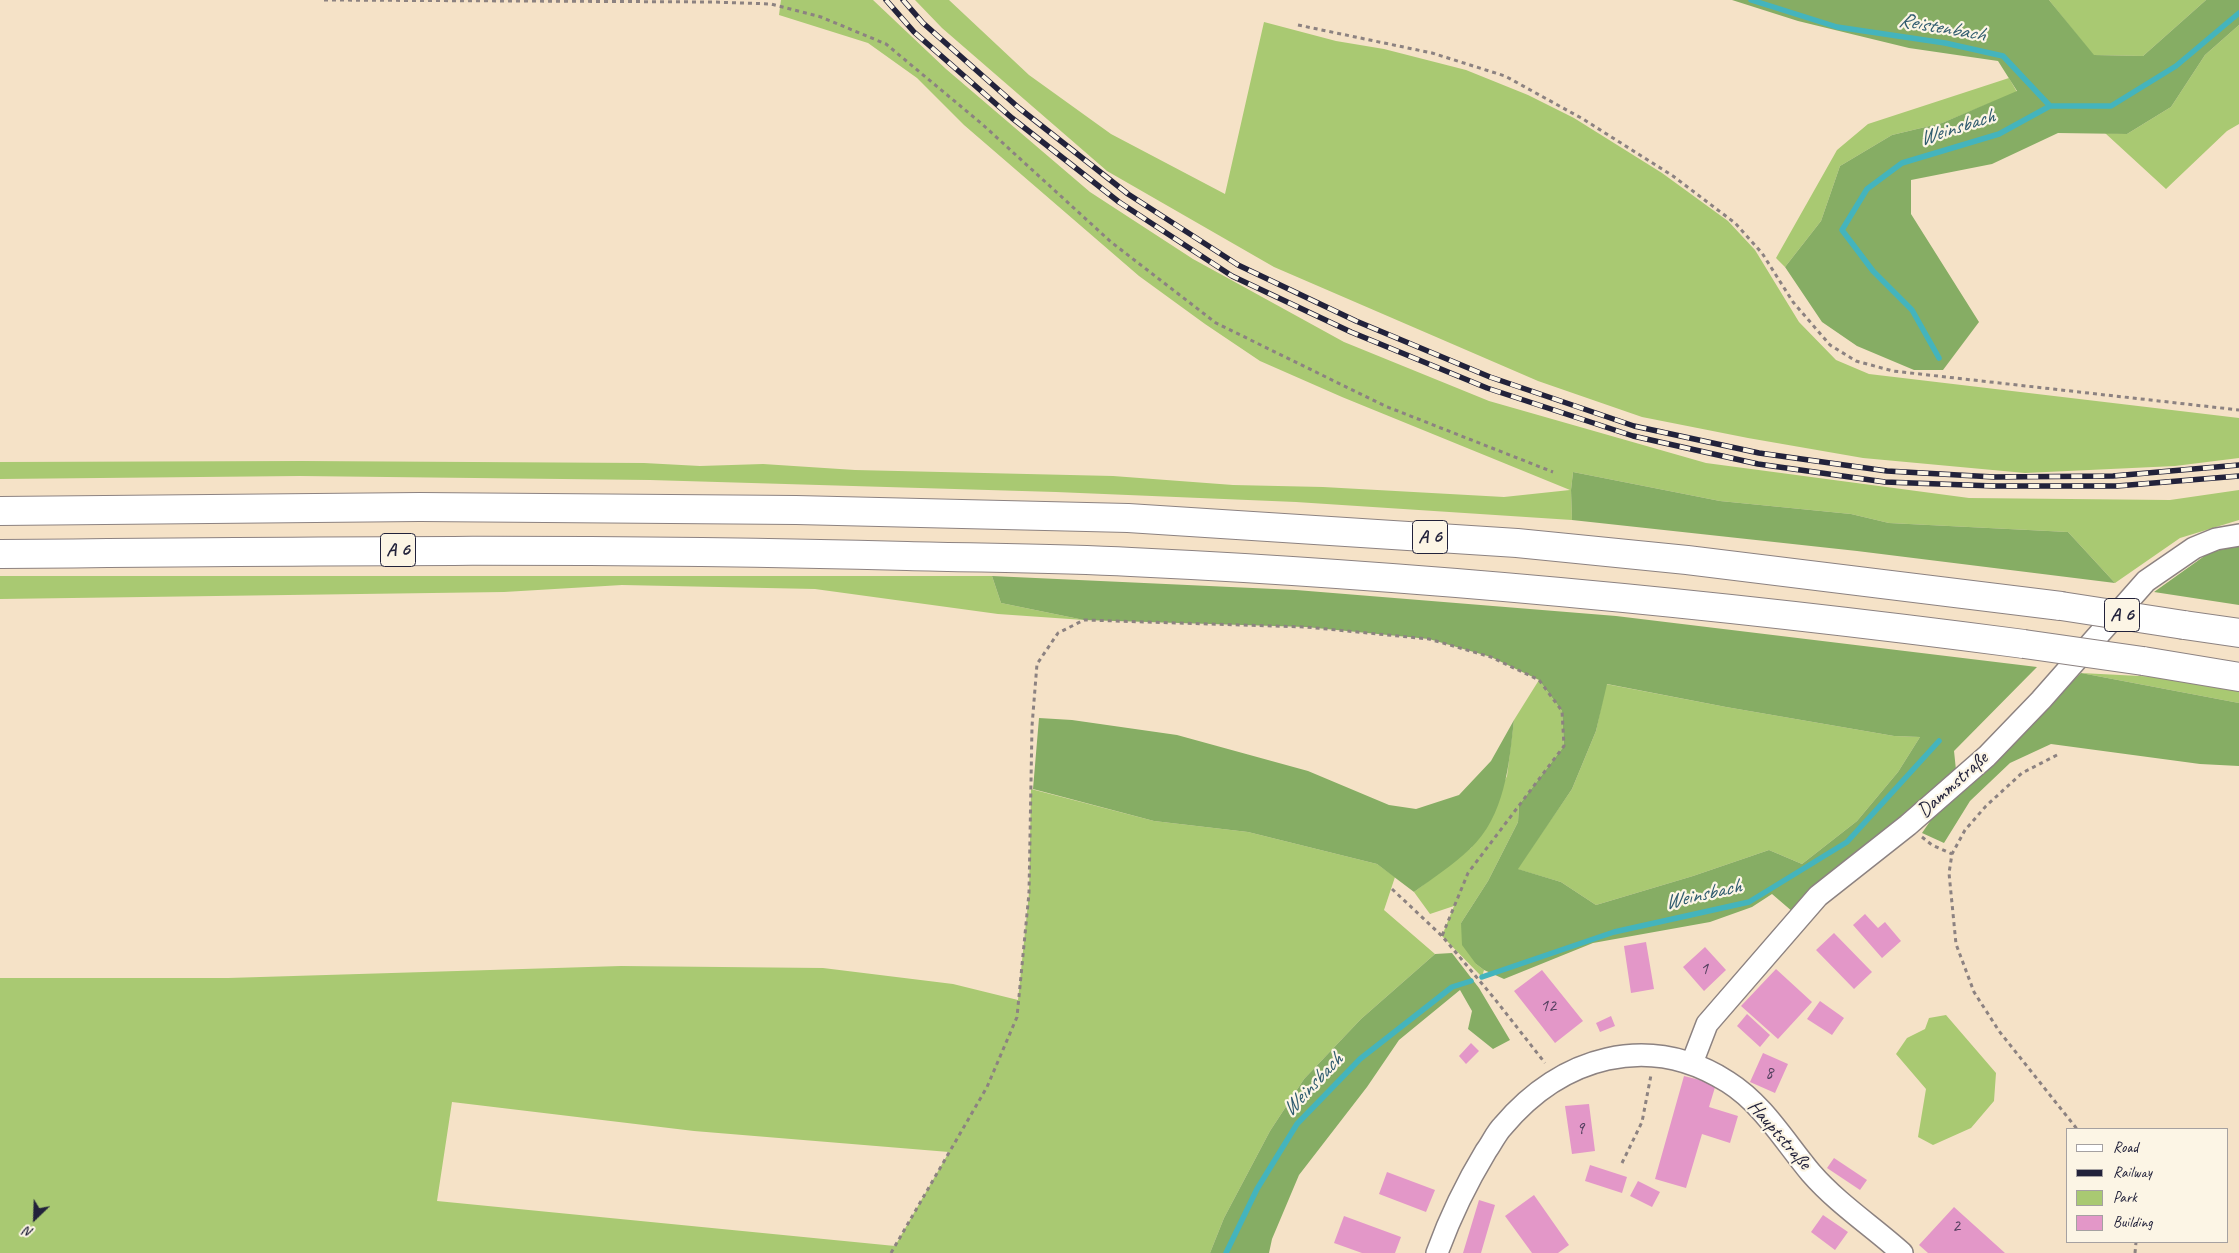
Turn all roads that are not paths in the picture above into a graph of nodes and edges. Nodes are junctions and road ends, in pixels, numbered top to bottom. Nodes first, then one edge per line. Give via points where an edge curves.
1 (0, 511) edge
2 (2239, 535) edge
3 (0, 554) edge
4 (2239, 633) edge
5 (2239, 677) edge
6 (1692, 1063) junction
7 (1438, 1253) edge
8 (1902, 1253) edge

1 - 4 highway, A 6, bridge via 430,507 796,510 1128,518 1517,543 1696,561 2061,606
2 - 6 street, Dammstraße via 2216,539 2194,548 2146,581 1987,756 1908,825 1818,896 1707,1024
3 - 5 highway, A 6, bridge via 432,550 796,553 1125,561 1322,572 1700,604 2024,644
6 - 7 street, Hauptstraße via 1655,1054 1587,1063 1527,1098 1501,1127 1469,1179
6 - 8 street, Hauptstraße via 1729,1082 1763,1112 1812,1174 1846,1208

